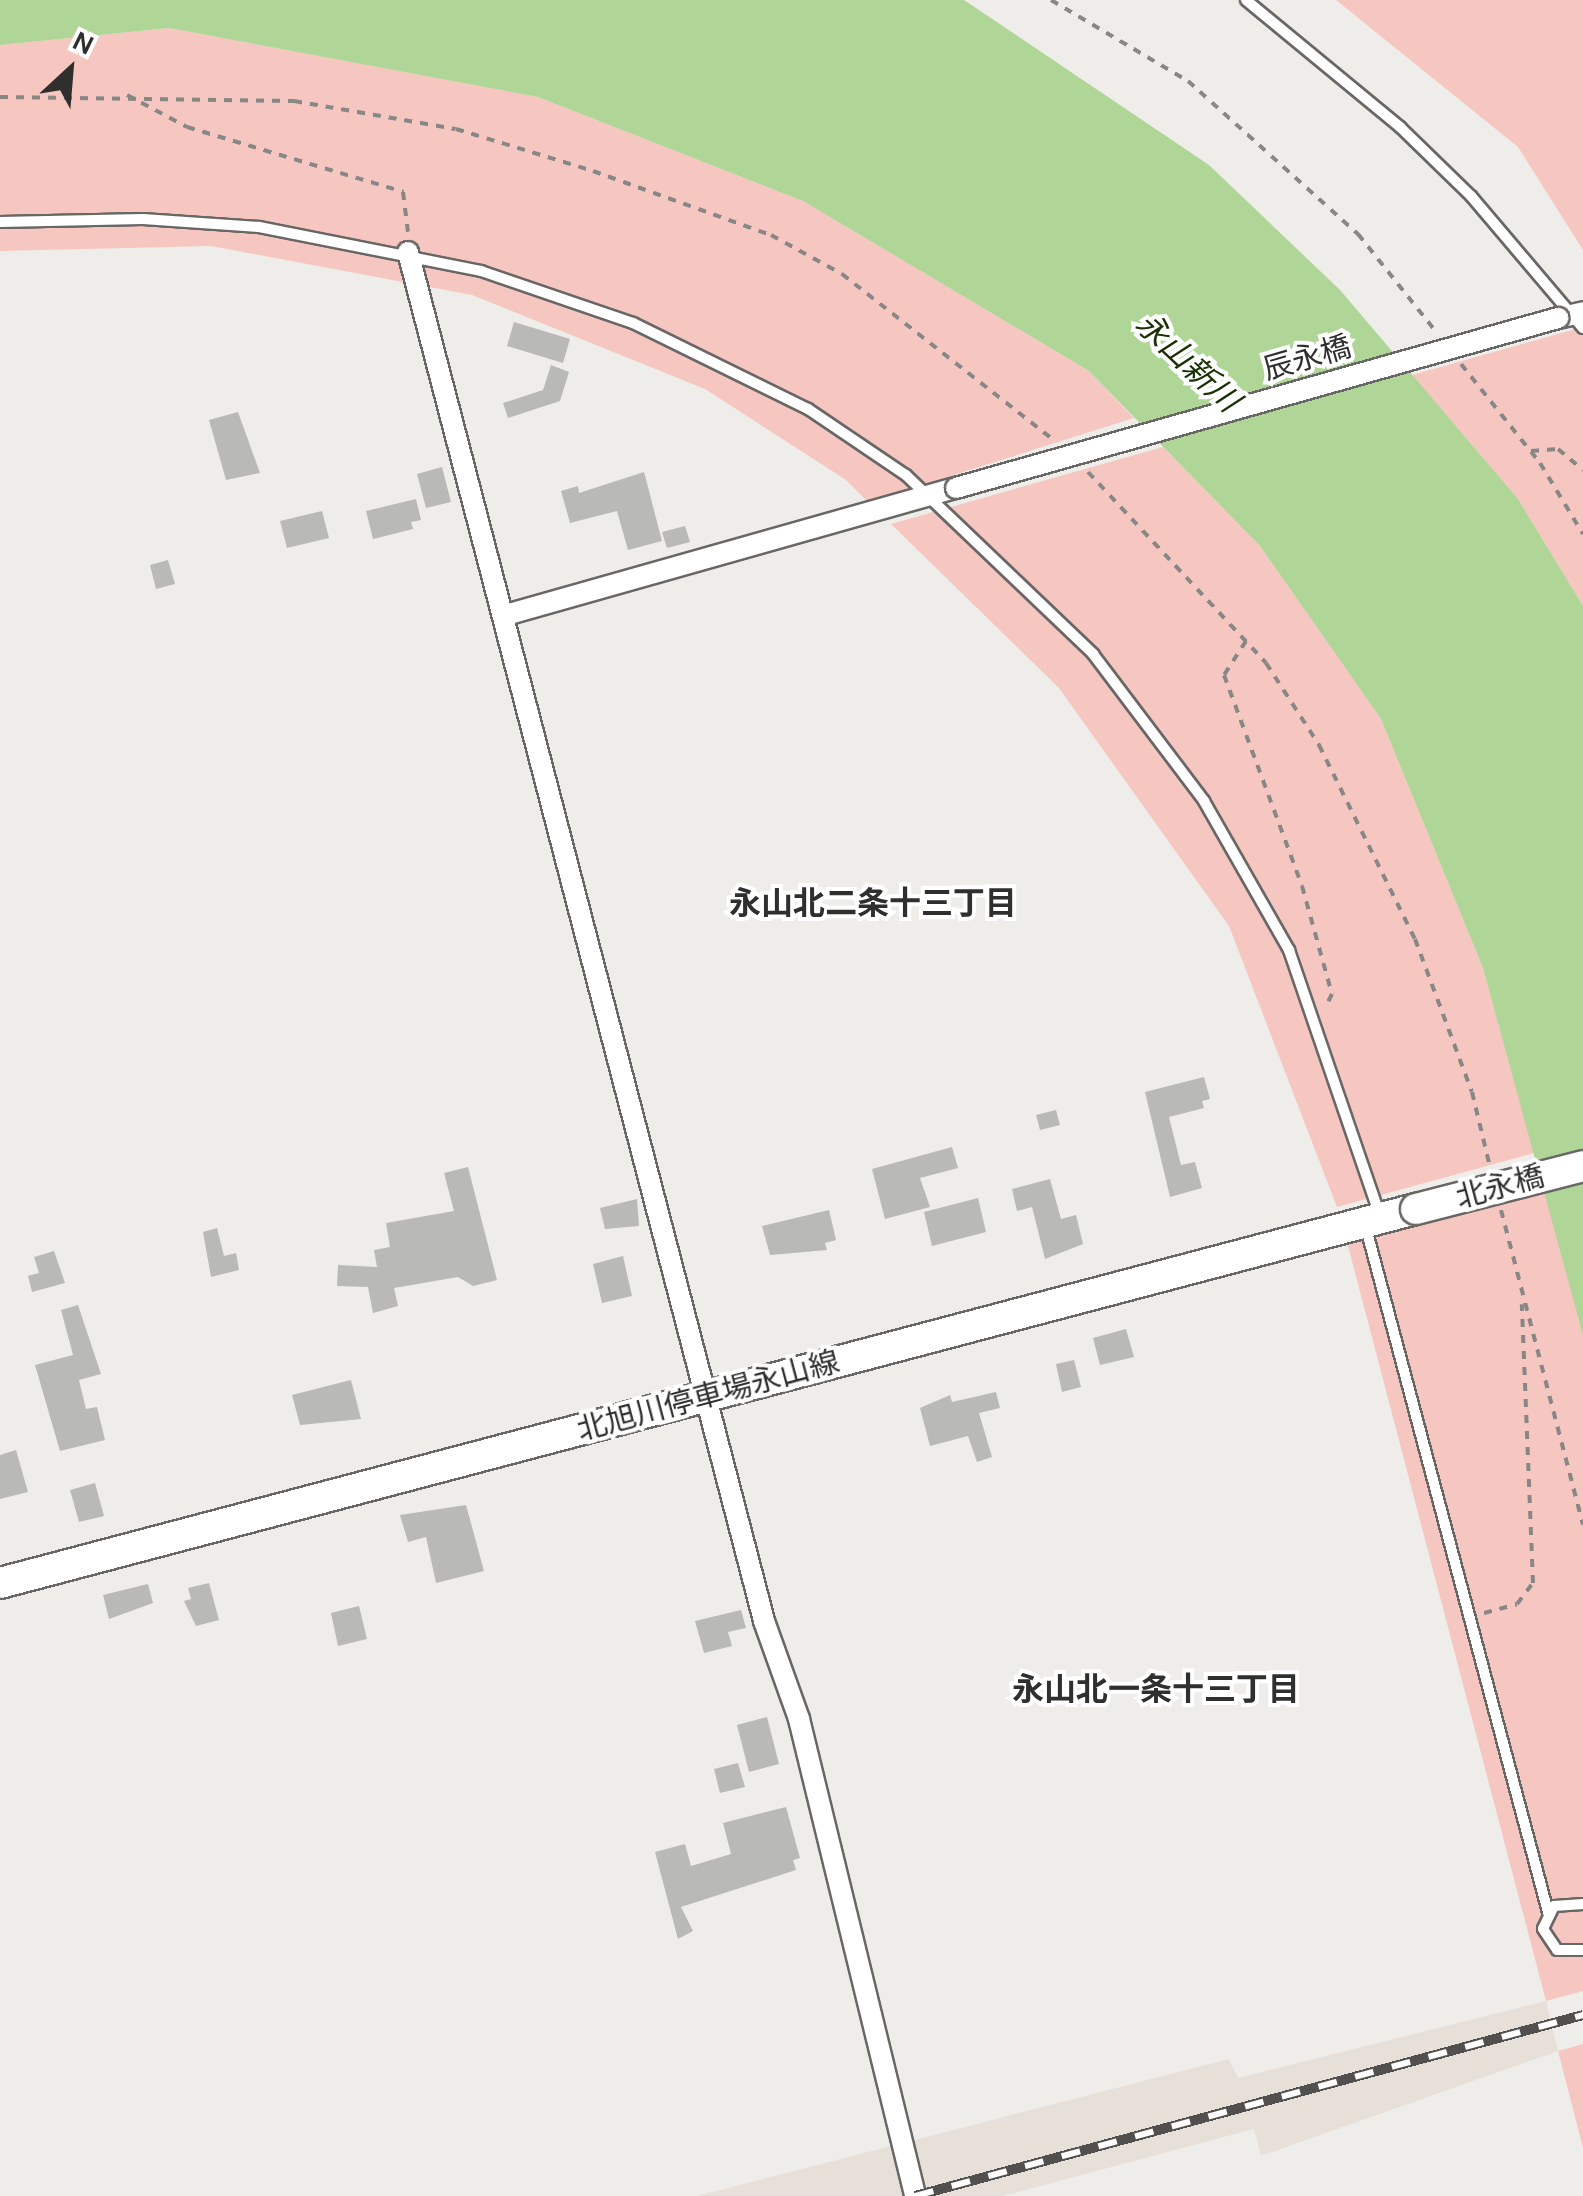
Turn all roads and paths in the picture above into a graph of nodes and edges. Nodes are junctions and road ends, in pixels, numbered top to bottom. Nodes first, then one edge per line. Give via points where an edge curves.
1 (1051, 0) edge
2 (1246, 0) edge
3 (126, 95) junction
4 (0, 97) edge
5 (0, 222) edge
6 (408, 252) junction
7 (1575, 318) edge
8 (1444, 342) dead end
9 (1457, 358) dead end
10 (1060, 446) dead end
11 (1531, 451) junction
12 (1085, 469) dead end
13 (1583, 470) edge
14 (930, 496) junction
15 (1583, 534) edge
16 (506, 615) junction
17 (1246, 641) junction
18 (1317, 1024) junction
19 (1583, 1166) edge
20 (1494, 1184) dead end
21 (1499, 1202) dead end
22 (1416, 1209) joint
23 (1373, 1221) junction
24 (1522, 1294) junction
25 (706, 1397) junction
26 (1583, 1525) edge
27 (0, 1583) edge
28 (1470, 1618) junction
29 (1583, 1904) edge
30 (1548, 1912) junction
31 (1583, 1950) edge
32 (915, 2196) edge

1 - 8 path via 1188,80 1358,234
2 - 7 lane via 1400,127
3 - 4 path
3 - 6 path via 187,126 403,192
3 - 10 path via 294,101 456,129 771,234 904,318
5 - 6 lane via 143,219 259,227
6 - 14 lane via 633,322 808,409
6 - 16 street
7 - 14 street, 辰永橋, bridge
9 - 11 path
11 - 13 path via 1558,449
11 - 15 path
12 - 17 path
14 - 16 street, 辰永橋
14 - 18 lane via 1094,654 1204,801 1289,950
16 - 25 street
17 - 18 path via 1224,676 1302,886 1332,994
17 - 20 path via 1319,745 1415,938 1472,1092
18 - 23 lane
19 - 22 main road, 北永橋, bridge
21 - 24 path
22 - 23 main road, 北旭川停車場永山線
23 - 25 main road, 北旭川停車場永山線
23 - 28 lane
24 - 26 path
24 - 28 path via 1533,1583 1517,1604
25 - 27 main road, 北旭川停車場永山線
25 - 32 street via 764,1622 799,1718
28 - 30 lane
29 - 30 lane via 1562,1902
30 - 31 lane via 1543,1929 1550,1945 1566,1953

